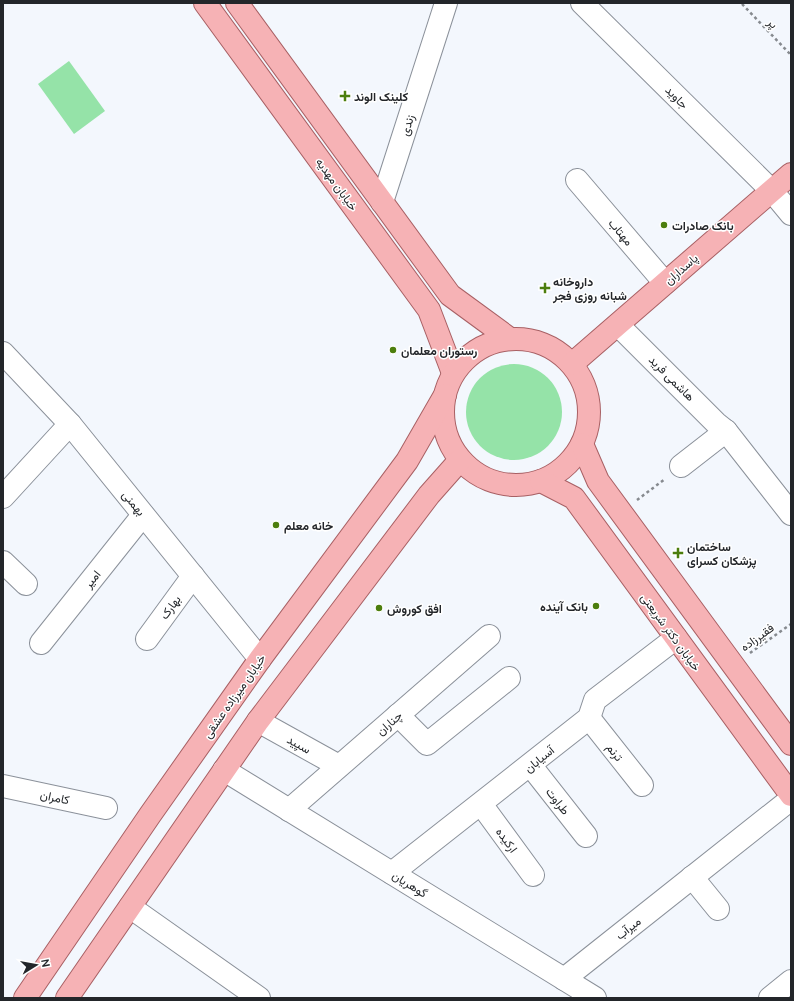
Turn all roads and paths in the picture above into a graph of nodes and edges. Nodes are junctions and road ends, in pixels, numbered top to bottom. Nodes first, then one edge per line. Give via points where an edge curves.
1 (205, 3) edge
2 (237, 3) edge
3 (446, 3) edge
4 (582, 3) edge
5 (742, 4) dead end
6 (791, 55) edge
7 (791, 174) edge
8 (577, 180) dead end
9 (772, 191) junction
10 (382, 202) junction
11 (791, 214) edge
12 (665, 283) junction
13 (618, 325) junction
14 (510, 339) junction
15 (3, 353) edge
16 (572, 364) junction
17 (453, 373) junction
18 (445, 395) junction
19 (70, 424) junction
20 (726, 431) junction
21 (582, 444) junction
22 (460, 460) junction
23 (681, 466) joint
24 (541, 481) junction
25 (4, 494) edge
26 (620, 512) junction
27 (791, 514) edge
28 (143, 515) junction
29 (3, 562) edge
30 (193, 576) junction
31 (26, 584) dead end
32 (791, 624) edge
33 (489, 636) dead end
34 (676, 638) junction
35 (147, 639) dead end
36 (41, 643) dead end
37 (260, 659) junction
38 (733, 665) junction
39 (509, 678) dead end
40 (398, 715) junction
41 (589, 718) junction
42 (258, 721) junction
43 (791, 744) edge
44 (339, 766) junction
45 (531, 766) junction
46 (224, 770) junction
47 (642, 785) dead end
48 (3, 786) edge
49 (791, 795) edge
50 (791, 799) edge
51 (481, 804) junction
52 (106, 808) dead end
53 (289, 810) junction
54 (586, 836) dead end
55 (392, 874) junction
56 (533, 875) dead end
57 (692, 877) junction
58 (130, 907) junction
59 (718, 909) dead end
60 (564, 979) junction
61 (791, 981) edge
62 (25, 998) edge
63 (67, 998) edge
64 (259, 998) edge
65 (595, 998) edge
66 (770, 998) edge

1 - 17 main road, خیابان مهدیه via 429,310
2 - 10 main road
3 - 10 street, زندی
4 - 9 street, جاوید
5 - 6 path, پر
7 - 9 main road, پاسداران
8 - 12 street, مهتاب
9 - 11 street, جاوید
9 - 12 main road, پاسداران
10 - 14 main road via 450,295
12 - 13 main road, پاسداران
13 - 16 main road, پاسداران
13 - 20 street, هاشمی فرید
14 - 16 main road via 533,340 554,350
14 - 17 main road via 481,348 468,356
15 - 19 street, بهمنی
16 - 21 main road via 583,382 589,403 588,424
17 - 18 main road
18 - 22 main road via 444,425 448,440
18 - 37 main road, خیابان میرزاده عشقی via 407,461
19 - 25 street
19 - 28 street, بهمنی
20 - 23 street
20 - 27 street, هاشمی فرید
21 - 24 main road via 572,460 558,472
21 - 26 main road via 598,481
22 - 24 main road via 477,474 497,483 520,486
22 - 42 main road via 429,495
23 - 26 path
24 - 34 main road, خیابان دکتر شریعتی via 574,498
26 - 38 main road
28 - 30 street, بهمنی
28 - 36 street, امیر
29 - 31 street
30 - 35 street, بهارک
30 - 37 street, بهمنی
32 - 38 path, فقیرزاده
33 - 40 street, چناران
34 - 41 street via 594,700
34 - 49 main road, خیابان دکتر شریعتی
37 - 62 main road, خیابان میرزاده عشقی
38 - 43 main road
39 - 40 street via 427,744
40 - 44 street, چناران
41 - 45 street, آسیابان
41 - 47 street, ترنم
42 - 44 street, سپید
42 - 46 main road
44 - 53 street, چناران
45 - 51 street, آسیابان
45 - 54 street, طراوت
46 - 53 street, گوهریان
46 - 58 main road
48 - 52 street, کامران
50 - 57 street, میرآب
51 - 55 street, آسیابان
51 - 56 street, ارکیده
53 - 55 street, گوهریان
55 - 60 street, گوهریان
57 - 59 street
57 - 60 street, میرآب
58 - 63 main road
58 - 64 street
60 - 65 street, گوهریان
61 - 66 street

